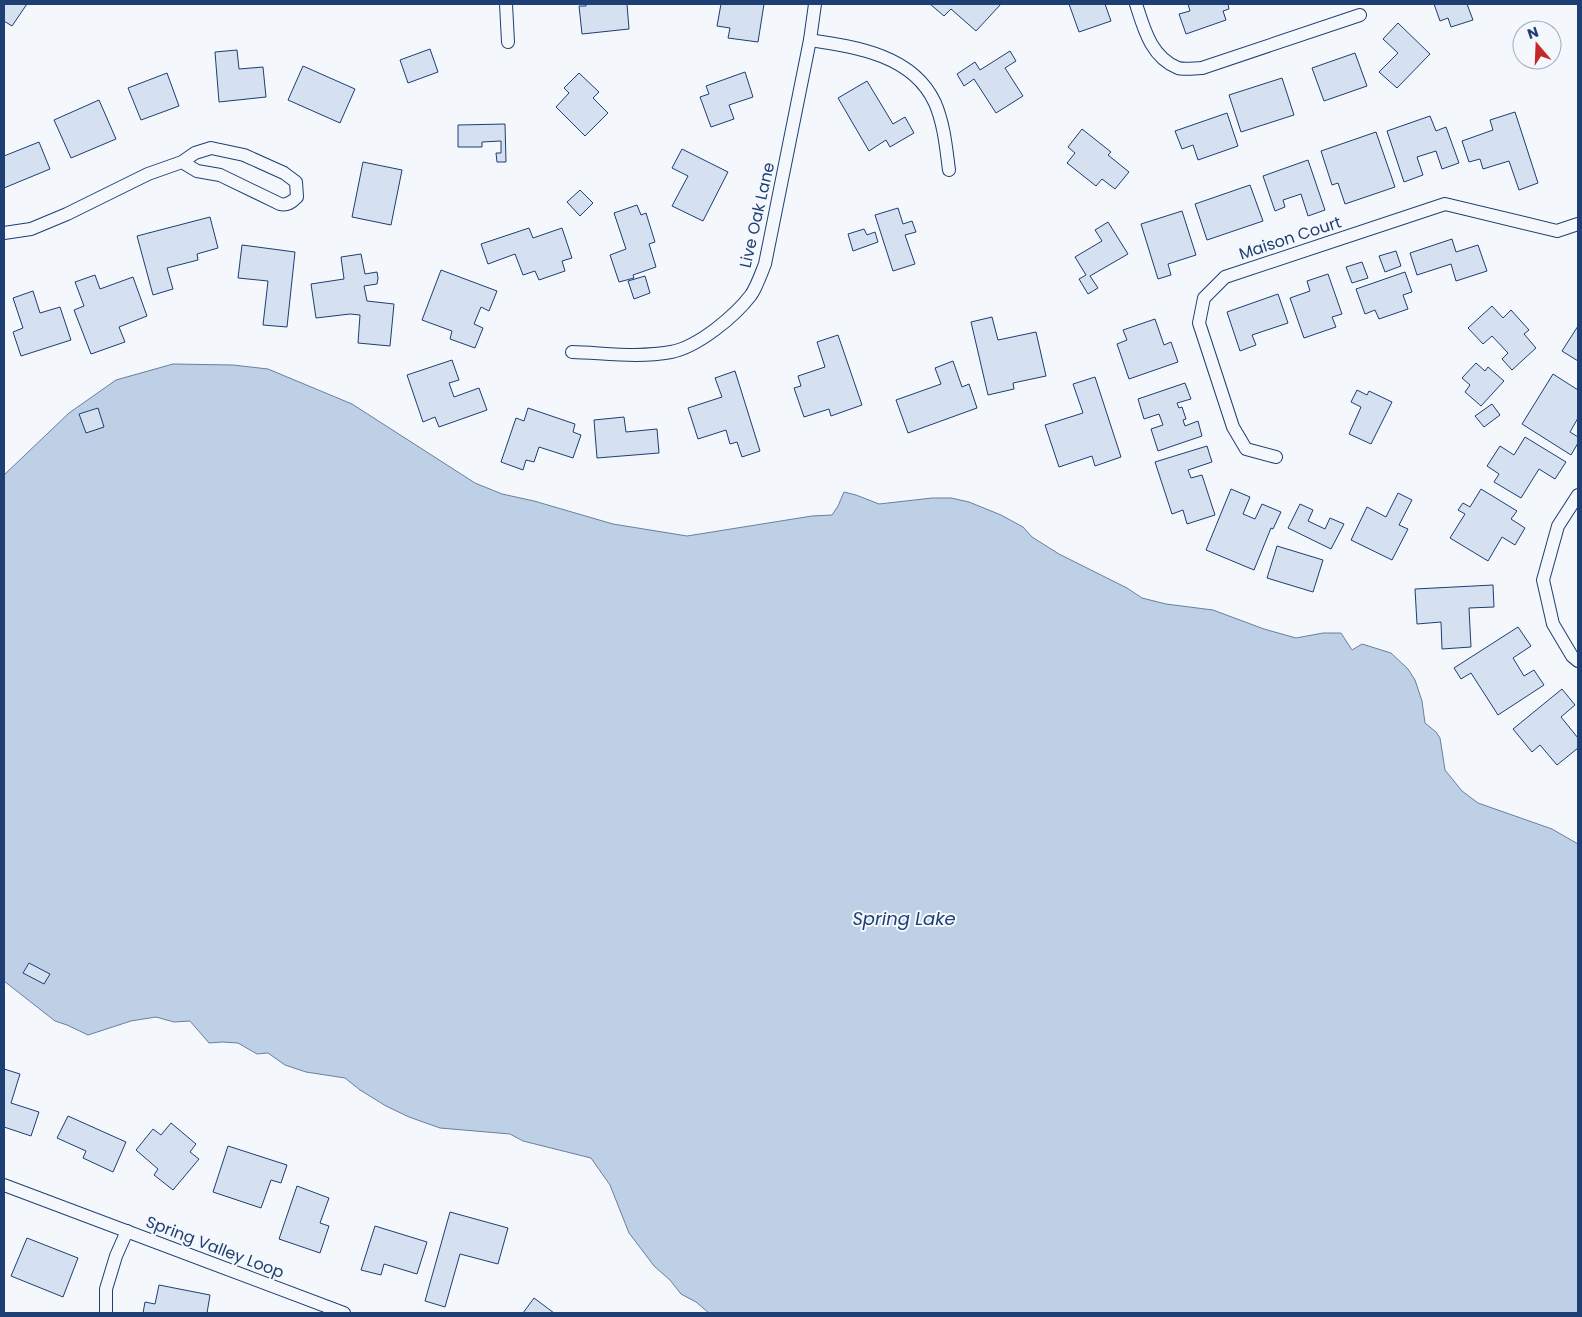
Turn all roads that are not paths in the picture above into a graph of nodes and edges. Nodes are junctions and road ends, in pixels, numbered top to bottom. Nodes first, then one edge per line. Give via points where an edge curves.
1 (506, 4) edge
2 (814, 4) edge
3 (1136, 4) edge
4 (1360, 15) dead end
5 (810, 40) junction
6 (508, 42) dead end
7 (182, 162) junction
8 (949, 170) dead end
9 (1578, 224) edge
10 (4, 233) edge
11 (572, 352) dead end
12 (1276, 457) dead end
13 (1578, 495) edge
14 (1578, 661) edge
15 (4, 1184) edge
16 (127, 1231) junction
17 (106, 1313) edge
18 (344, 1313) edge

1 - 6 street
2 - 5 street, Live Oak Lane
3 - 4 street via 1147,38 1160,57 1179,69 1202,68
5 - 8 street via 857,48 897,62 919,80 934,102 944,131
5 - 11 street, Live Oak Lane via 765,264 752,294 730,319 699,340 673,352 649,355
7 - 7 street via 197,171 220,175 280,204 292,202 297,197 296,182 244,155 211,148
7 - 10 street via 148,174 31,229
9 - 12 street, Maison Court via 1557,231 1445,204 1225,276 1204,298 1199,323 1233,427 1246,450
13 - 14 street via 1558,526 1543,580 1553,624
15 - 16 street
16 - 17 street, Spring Valley Loop via 106,1289
16 - 18 street, Spring Valley Loop

